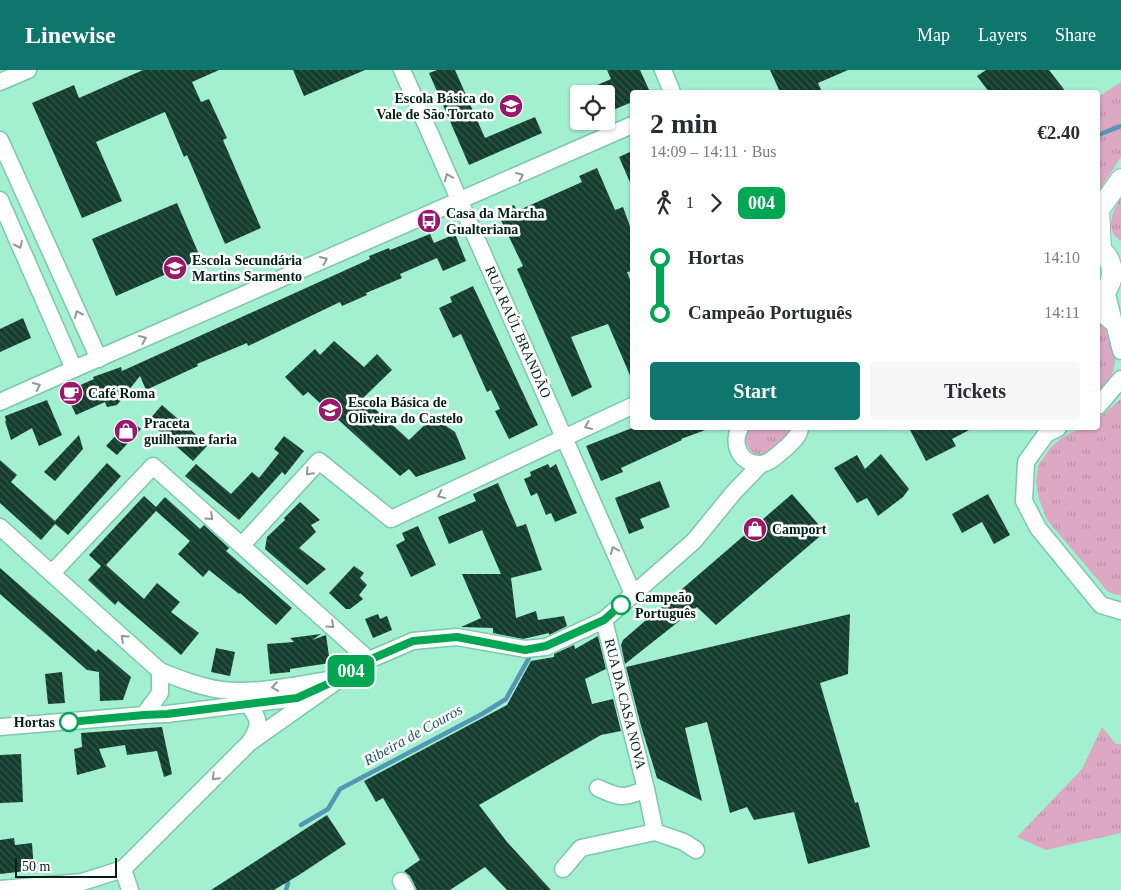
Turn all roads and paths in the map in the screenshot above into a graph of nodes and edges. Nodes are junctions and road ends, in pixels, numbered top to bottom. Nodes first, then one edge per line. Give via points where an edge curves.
1 (28, 70) edge
2 (402, 70) edge
3 (663, 70) edge
4 (0, 82) edge
5 (671, 90) edge
6 (630, 127) edge
7 (0, 140) edge
8 (1121, 179) edge
9 (0, 200) edge
10 (459, 202) junction
11 (1100, 207) edge
12 (1100, 220) edge
13 (1106, 252) edge
14 (1109, 287) edge
15 (1100, 313) edge
16 (1114, 324) junction
17 (1121, 351) edge
18 (99, 358) junction
19 (74, 369) junction
20 (1121, 379) edge
21 (0, 402) edge
22 (1100, 404) edge
23 (630, 407) edge
24 (737, 430) edge
25 (800, 430) edge
26 (1054, 430) edge
27 (565, 436) junction
28 (738, 451) junction
29 (761, 464) junction
30 (734, 492) junction
31 (0, 527) edge
32 (242, 544) junction
33 (52, 573) junction
34 (633, 594) junction
35 (1121, 611) edge
36 (604, 620) junction
37 (369, 660) junction
38 (160, 671) junction
39 (341, 678) junction
40 (248, 704) junction
41 (144, 715) junction
42 (0, 727) edge
43 (250, 743) junction
44 (598, 788) dead end
45 (646, 789) junction
46 (655, 832) junction
47 (696, 850) dead end
48 (123, 869) junction
49 (563, 869) dead end
50 (0, 889) edge
51 (130, 890) edge

1 - 4 street
10 -> 2 street, RUA RAÚL BRANDÃO
3 - 5 street
10 -> 6 street
18 -> 7 street
8 - 11 street
9 -> 19 street
18 -> 10 street
10 - 27 street, RUA RAÚL BRANDÃO
12 - 13 street
13 - 14 street via 1112,268
14 - 16 street
15 - 16 street
16 - 17 street
18 - 19 street
21 -> 19 street
20 - 22 street
23 -> 27 street
24 - 28 street via 735,443
25 - 29 street via 795,440 770,461
26 - 35 street via 1046,434 1026,462 1024,501 1038,528 1101,605
27 -> 32 street via 391,519 319,461
34 -> 27 street, RUA RAÚL BRANDÃO
28 - 29 street via 752,463
28 - 30 street
29 - 30 street
30 - 34 street via 694,541
31 - 33 street
33 -> 32 street via 153,466
32 -> 37 street
38 -> 33 street
34 - 36 street
36 - 37 street via 546,646 525,650 457,637 413,641
36 - 45 street, RUA DA CASA NOVA
37 - 39 street
39 -> 38 street via 259,690 222,690 184,681
38 - 41 street via 160,693
39 - 40 street via 297,698
39 - 43 street
40 - 41 street
40 - 43 street via 257,716 258,728
41 - 42 street
43 -> 48 street
44 - 45 street, RUA DA CASA NOVA via 619,797
45 - 46 street, RUA DA CASA NOVA
46 - 47 street via 684,842
46 - 49 street via 581,848
48 - 50 street via 82,882
48 - 51 street

